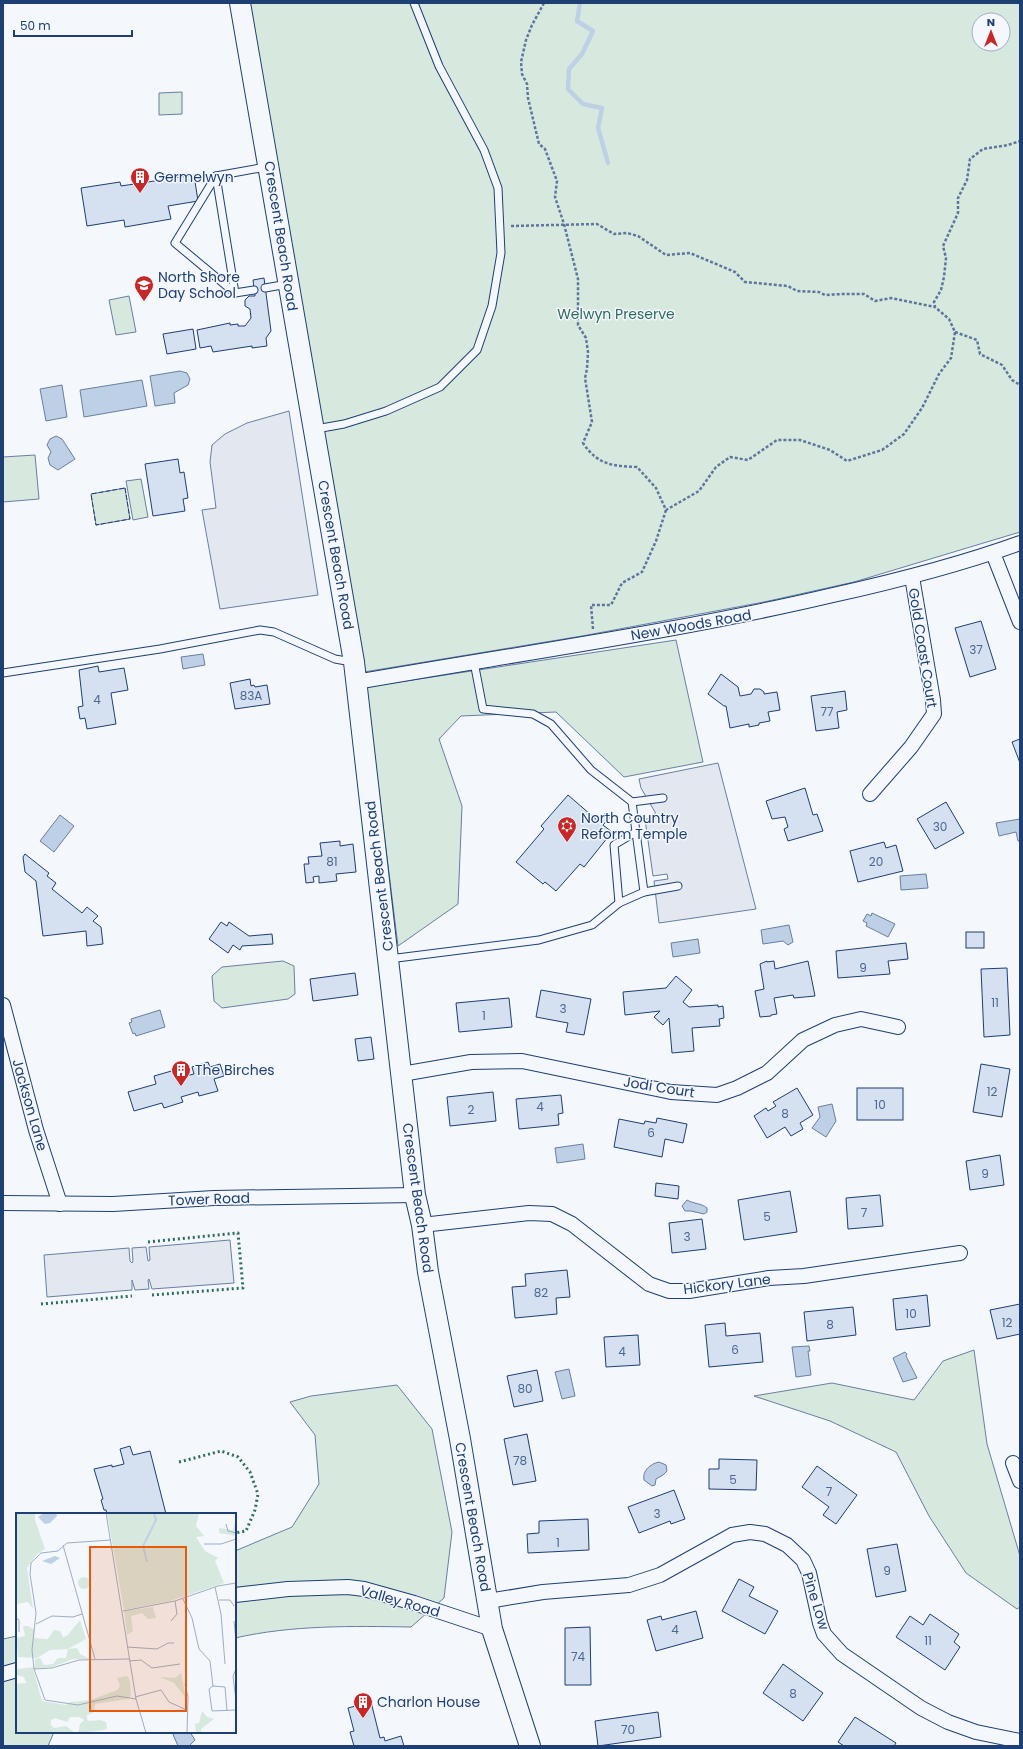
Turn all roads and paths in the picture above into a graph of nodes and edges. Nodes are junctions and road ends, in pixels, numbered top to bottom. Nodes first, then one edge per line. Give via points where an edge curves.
1 (240, 3) edge
2 (414, 3) edge
3 (544, 3) edge
4 (1020, 141) edge
5 (270, 167) junction
6 (216, 176) junction
7 (564, 224) junction
8 (500, 226) junction
9 (288, 284) junction
10 (265, 288) dead end
11 (254, 290) dead end
12 (235, 293) junction
13 (935, 307) junction
14 (955, 332) junction
15 (1020, 385) edge
16 (314, 429) junction
17 (666, 510) junction
18 (1020, 543) edge
19 (993, 553) junction
20 (912, 577) junction
21 (1020, 622) edge
22 (593, 642) junction
23 (474, 662) junction
24 (355, 672) junction
25 (3, 673) edge
26 (870, 794) dead end
27 (664, 798) dead end
28 (632, 802) junction
29 (636, 832) junction
30 (678, 886) dead end
31 (644, 892) junction
32 (619, 903) junction
33 (388, 959) junction
34 (3, 1005) edge
35 (898, 1027) dead end
36 (402, 1074) junction
37 (415, 1195) junction
38 (3, 1203) edge
39 (60, 1204) junction
40 (422, 1225) junction
41 (960, 1253) dead end
42 (1013, 1463) dead end
43 (1020, 1481) edge
44 (236, 1595) edge
45 (488, 1601) junction
46 (492, 1630) junction
47 (16, 1670) edge
48 (3, 1674) edge
49 (1020, 1741) edge
50 (530, 1746) edge

1 - 5 street, Crescent Beach Road
2 - 8 lane via 439,66 484,150 498,188
3 - 7 path via 526,40 521,62 522,74 527,84 539,144 545,150 557,181 555,197
4 - 13 path via 983,150 970,159 967,180 958,198 958,213 943,246 946,258 944,277 941,290 934,302
5 - 6 lane
5 - 9 street, Crescent Beach Road
6 - 12 lane
6 - 12 lane via 175,243
7 - 8 path
7 - 13 path via 597,224 614,234 627,233 638,236 666,255 690,253 735,272 745,282 788,286 797,291 819,292 825,295 864,294 875,301 892,298
7 - 17 path via 578,279 578,325 586,338 588,352 585,378 592,422 583,443 592,456 612,466 637,467 656,488
8 - 16 lane via 501,253 492,306 477,350 440,387 386,412 344,424
9 - 10 lane
9 - 16 street, Crescent Beach Road
11 - 12 lane
13 - 14 path via 949,319
14 - 15 path via 977,340 980,354 1002,365 1012,380
14 - 17 path via 951,358 939,374 922,408 904,434 882,450 846,461 830,450 800,440 777,440 748,460 730,457 716,467 699,491
16 - 24 street, Crescent Beach Road
17 - 22 path via 642,572 622,583 611,605 591,605
18 - 19 street, New Woods Road
19 - 20 street, New Woods Road
19 - 21 street
20 - 22 street, New Woods Road via 761,612
20 - 26 street, Gold Coast Court via 934,714 911,747
22 - 23 street, New Woods Road
23 - 24 street, New Woods Road
23 - 28 lane via 483,709 533,714 551,724 591,770
24 - 25 lane via 335,659 274,632 260,630 160,649
24 - 33 street, Crescent Beach Road
27 - 28 lane
28 - 29 lane
29 - 31 lane
29 - 32 lane via 614,846
30 - 31 lane
31 - 32 lane
32 - 33 lane via 592,925 540,940
33 - 36 street, Crescent Beach Road
34 - 39 street, Jackson Lane via 36,1130
35 - 36 street, Jodi Court via 861,1019 835,1025 803,1040 768,1072 717,1095 671,1092 522,1061 471,1062
36 - 37 street, Crescent Beach Road
37 - 39 street, Tower Road via 214,1198 113,1204
37 - 40 street, Crescent Beach Road
38 - 39 street, Tower Road
40 - 41 street, Hickory Lane via 552,1214 572,1224 649,1284 669,1291 689,1291
40 - 45 street, Crescent Beach Road via 428,1272
42 - 43 street
44 - 46 street, Valley Road via 288,1589 356,1588 414,1603
45 - 46 street, Crescent Beach Road
45 - 49 street, Pine Low via 543,1592 629,1585 660,1575 732,1535 750,1532 765,1534 788,1545 802,1560 809,1573 824,1634 842,1654 921,1708 948,1722 976,1732
46 - 50 street, Crescent Beach Road
47 - 48 street

